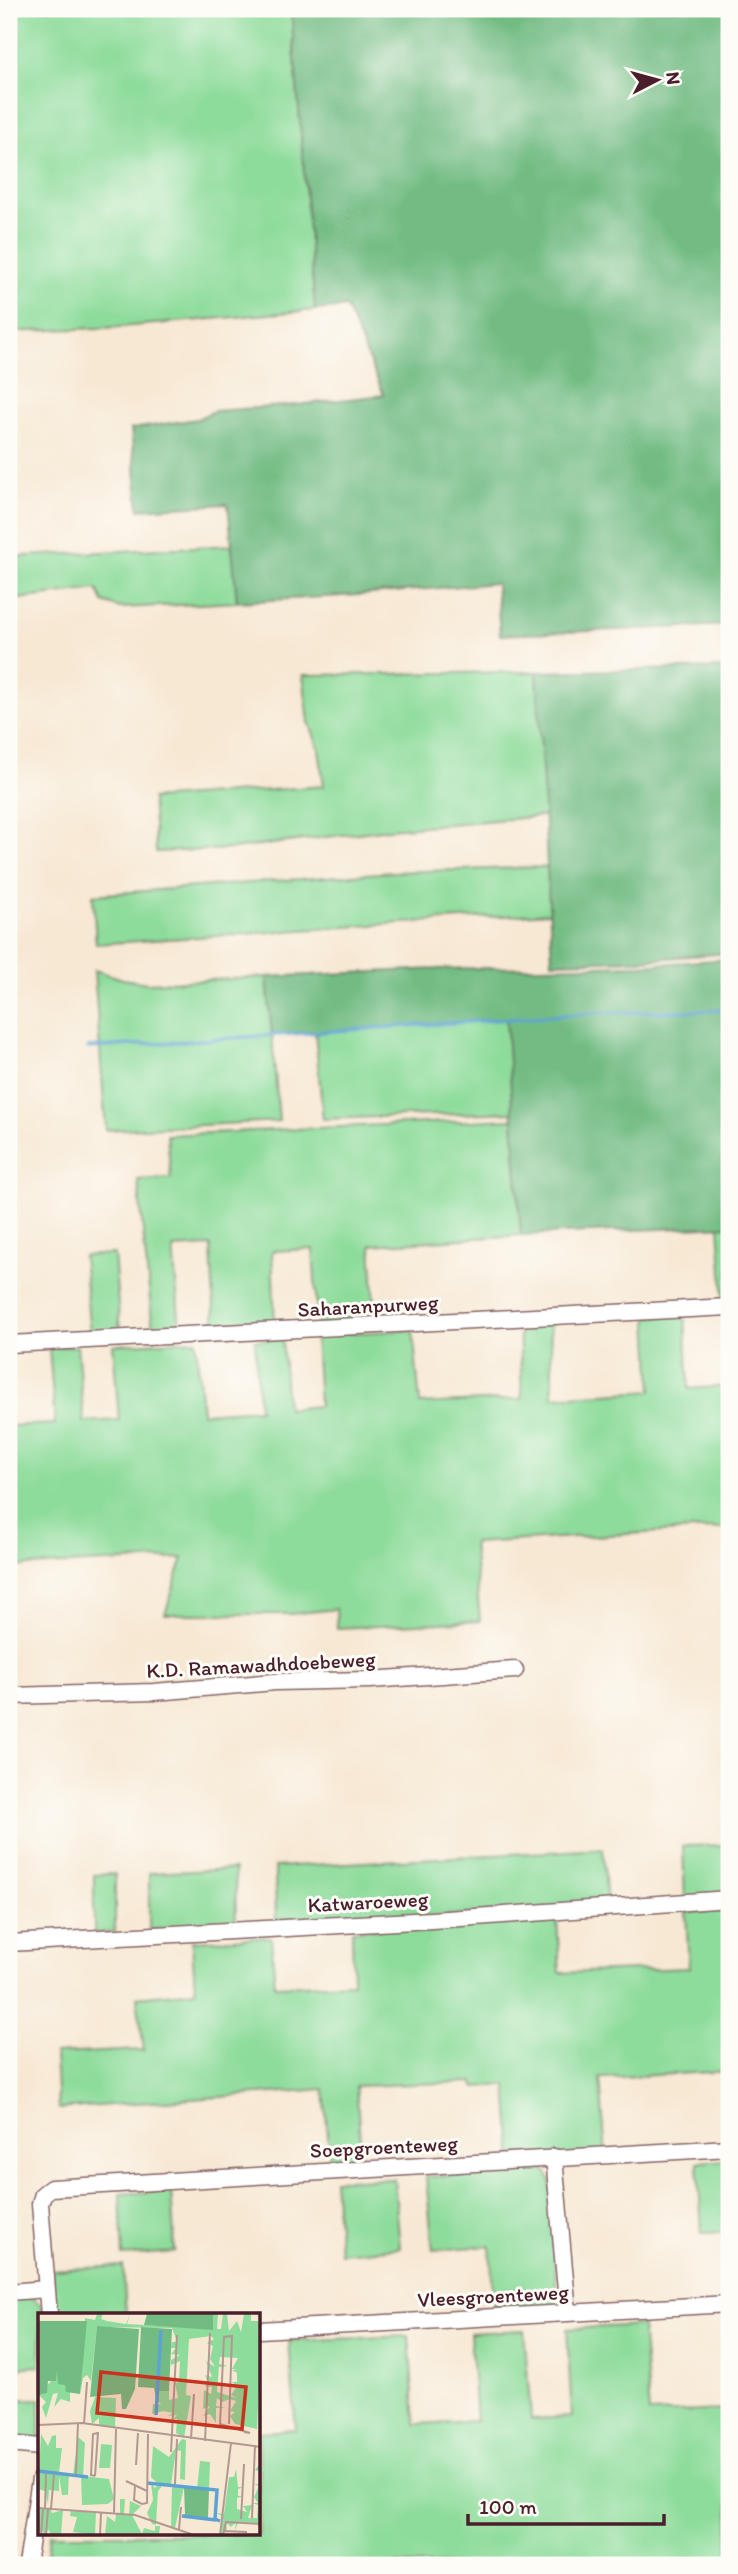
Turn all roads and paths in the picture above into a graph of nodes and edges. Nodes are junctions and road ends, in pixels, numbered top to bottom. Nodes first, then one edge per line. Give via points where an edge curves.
1 (729, 1307) edge
2 (9, 1344) edge
3 (515, 1670) dead end
4 (9, 1696) edge
5 (729, 1899) edge
6 (9, 1943) edge
7 (729, 2148) edge
8 (554, 2157) junction
9 (46, 2289) junction
10 (9, 2292) edge
11 (729, 2304) edge
12 (49, 2313) edge
13 (568, 2313) junction
14 (261, 2330) edge
15 (9, 2444) edge
16 (38, 2446) edge
17 (38, 2492) edge
18 (27, 2565) edge

1 - 2 street, Saharanpurweg
3 - 4 street, K.D. Ramawadhdoebeweg
5 - 6 street, Katwaroeweg
7 - 8 street, Soepgroenteweg
8 - 9 street, Soepgroenteweg via 51,2188 40,2204
8 - 13 street
9 - 10 street
9 - 12 street
11 - 13 street, Vleesgroenteweg
13 - 14 street, Vleesgroenteweg
15 - 16 street
17 - 18 street

